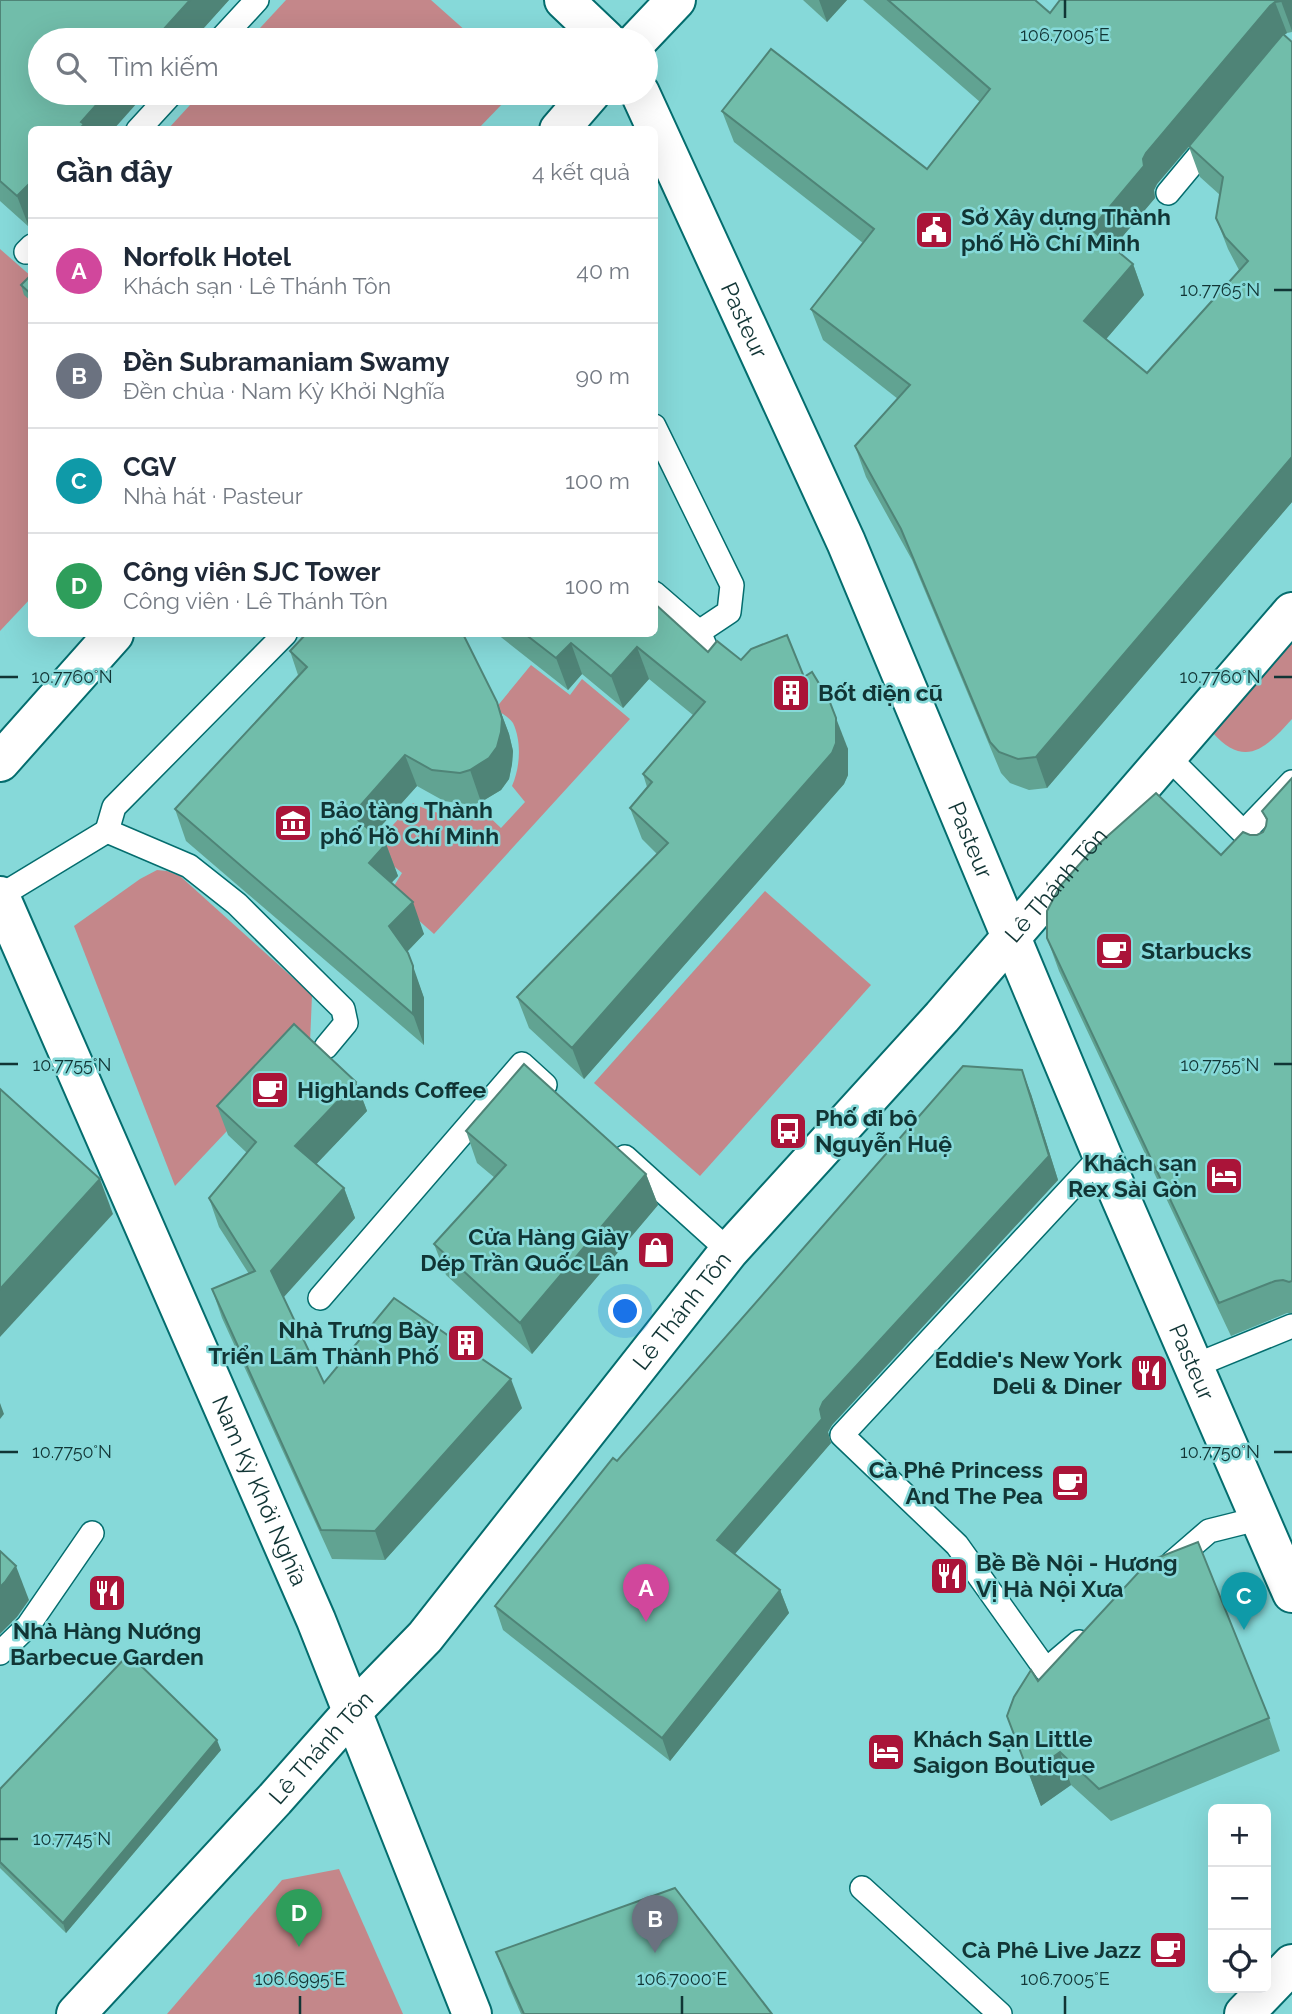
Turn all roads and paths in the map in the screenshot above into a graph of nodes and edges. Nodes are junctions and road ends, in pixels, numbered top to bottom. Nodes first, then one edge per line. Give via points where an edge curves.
1 (257, 0) edge
2 (564, 0) edge
3 (676, 0) edge
4 (231, 28) edge
5 (593, 28) edge
6 (649, 28) edge
7 (161, 105) edge
8 (581, 105) edge
9 (646, 105) edge
10 (1230, 120) edge
11 (142, 126) edge
12 (562, 126) edge
13 (655, 126) edge
14 (658, 132) edge
15 (1168, 193) dead end
16 (658, 434) edge
17 (658, 597) edge
18 (1292, 612) edge
19 (111, 637) edge
20 (282, 637) edge
21 (1167, 756) junction
22 (0, 762) edge
23 (1292, 782) edge
24 (107, 831) junction
25 (1244, 832) junction
26 (1265, 854) edge
27 (0, 896) edge
28 (1011, 937) junction
29 (326, 1047) dead end
30 (564, 1102) edge
31 (605, 1139) edge
32 (1102, 1155) junction
33 (729, 1251) junction
34 (320, 1298) dead end
35 (1292, 1326) edge
36 (1194, 1366) junction
37 (1261, 1518) junction
38 (92, 1533) dead end
39 (1158, 1574) edge
40 (1292, 1593) edge
41 (1097, 1626) edge
42 (0, 1653) edge
43 (352, 1712) junction
44 (862, 1888) dead end
45 (1292, 1964) edge
46 (76, 2014) edge
47 (472, 2014) edge
48 (1000, 2014) edge
49 (1244, 2014) edge

1 - 4 lane
2 - 5 main road
3 - 6 main road
7 - 11 lane
8 - 12 main road
9 - 13 main road, Pasteur
10 - 15 lane
14 - 28 main road, Pasteur via 846,542
16 - 17 lane via 732,585 729,612 703,642
18 - 21 main road, Lê Thánh Tôn
19 - 22 main road
20 - 24 lane via 114,807
21 - 25 lane
21 - 28 main road, Lê Thánh Tôn
23 - 25 lane
24 - 27 lane
24 - 29 lane via 189,866 246,914 342,1010 346,1023
25 - 26 lane
27 - 43 main road, Nam Kỳ Khởi Nghĩa
28 - 32 main road, Pasteur
28 - 33 main road, Lê Thánh Tôn
30 - 34 lane via 522,1065
31 - 33 lane
32 - 36 main road, Pasteur
32 - 41 lane via 842,1435 957,1545 1046,1670
33 - 43 main road, Lê Thánh Tôn via 425,1637
35 - 36 lane
36 - 37 main road, Pasteur
37 - 39 lane via 1209,1531
37 - 40 main road, Pasteur
38 - 42 lane via 28,1626
43 - 46 main road, Lê Thánh Tôn
43 - 47 main road, Nam Kỳ Khởi Nghĩa
44 - 48 lane
45 - 49 main road

